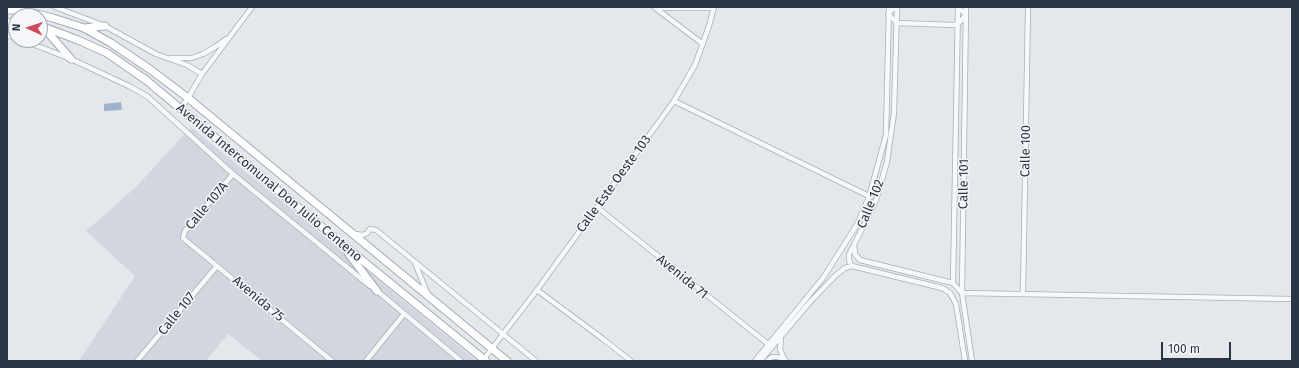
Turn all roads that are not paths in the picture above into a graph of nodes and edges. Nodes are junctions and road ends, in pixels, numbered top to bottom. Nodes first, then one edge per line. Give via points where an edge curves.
1 (55, 7) edge
2 (252, 7) edge
3 (889, 7) edge
4 (896, 7) edge
5 (958, 7) edge
6 (966, 7) edge
7 (1028, 7) edge
8 (655, 8) edge
9 (714, 8) edge
10 (7, 10) edge
11 (888, 14) junction
12 (966, 15) junction
13 (897, 23) junction
14 (958, 24) junction
15 (104, 26) junction
16 (84, 28) junction
17 (48, 29) edge
18 (48, 34) edge
19 (231, 35) junction
20 (703, 44) junction
21 (43, 48) edge
22 (165, 57) junction
23 (71, 59) junction
24 (202, 74) junction
25 (188, 98) junction
26 (674, 101) junction
27 (180, 109) junction
28 (965, 119) junction
29 (957, 120) junction
30 (233, 174) junction
31 (869, 197) junction
32 (876, 200) junction
33 (598, 208) junction
34 (352, 233) junction
35 (183, 238) joint
36 (955, 240) junction
37 (963, 240) junction
38 (341, 243) junction
39 (854, 245) junction
40 (414, 262) junction
41 (218, 266) junction
42 (852, 266) junction
43 (918, 274) junction
44 (910, 280) junction
45 (953, 283) junction
46 (537, 290) junction
47 (377, 291) junction
48 (962, 293) junction
49 (1023, 294) junction
50 (429, 297) junction
51 (1292, 299) edge
52 (404, 314) junction
53 (966, 322) junction
54 (959, 323) junction
55 (502, 334) junction
56 (781, 337) junction
57 (768, 344) junction
58 (491, 348) junction
59 (484, 360) edge
60 (785, 360) edge
61 (137, 361) edge
62 (332, 361) edge
63 (366, 361) edge
64 (461, 361) edge
65 (507, 361) edge
66 (536, 361) edge
67 (631, 361) edge
68 (755, 361) edge
69 (760, 361) edge
70 (767, 361) edge
71 (965, 361) edge
72 (972, 361) edge

1 - 15 street
2 - 19 street
3 - 11 street, Calle 102
4 - 11 street
4 - 13 street, Calle 102
5 - 12 street
5 - 14 street, Calle 101
6 - 12 street, Calle 101
7 - 49 street, Calle 100
8 - 9 street
8 - 20 street
9 - 20 street, Calle Este Oeste 103
10 - 16 main road, Avenida Intercomunal Don Julio Centeno via 20,10
11 - 13 street
11 - 31 street, Calle 102 via 886,135
12 - 14 street
12 - 28 street, Calle 101
13 - 14 street
13 - 32 street, Calle 102 via 894,113 887,162
14 - 29 street, Calle 101
15 - 16 main road
15 - 22 street
16 - 25 main road, Avenida Intercomunal Don Julio Centeno via 151,70
17 - 27 main road, Avenida Intercomunal Don Julio Centeno via 107,53 146,80
18 - 23 main road
19 - 22 street via 215,47 192,58
19 - 24 street
20 - 26 street, Calle Este Oeste 103 via 695,65
21 - 23 street, Avenida Intercomunal Don Julio Centeno
22 - 24 street
23 - 30 street, Avenida Intercomunal Don Julio Centeno via 148,97
24 - 25 street
25 - 27 street
25 - 34 main road, Avenida Intercomunal Don Julio Centeno
26 - 31 street
26 - 33 street, Calle Este Oeste 103
27 - 38 main road, Avenida Intercomunal Don Julio Centeno
28 - 29 street
28 - 37 street, Calle 101
29 - 36 street, Calle 101
30 - 35 street, Calle 107A via 185,232
30 - 47 street, Avenida Intercomunal Don Julio Centeno
31 - 32 street
31 - 57 street, Calle 102 via 858,223 823,278
32 - 39 street, Calle 102
33 - 46 street, Calle Este Oeste 103
33 - 57 street, Avenida 71
34 - 40 street, Avenida Intercomunal Don Julio Centeno via 363,235 374,229
34 - 50 main road, Avenida Intercomunal Don Julio Centeno
35 - 41 street, Avenida 75
36 - 37 street
36 - 45 street, Calle 101
37 - 48 street, Calle 101
38 - 47 main road
38 - 59 main road, Avenida Intercomunal Don Julio Centeno
39 - 42 street, Calle 102 via 848,254
39 - 43 street via 855,254 860,260
40 - 50 street
40 - 55 street, Avenida Intercomunal Don Julio Centeno
41 - 61 street, Calle 107
41 - 62 street, Avenida 75
42 - 44 street
42 - 56 street via 836,275
43 - 44 street
43 - 45 street
44 - 54 street via 942,288 950,293 956,304
45 - 48 street
46 - 55 street, Calle Este Oeste 103
46 - 67 street
47 - 52 street, Avenida Intercomunal Don Julio Centeno
48 - 49 street
48 - 53 street, Calle 101
49 - 51 street
50 - 58 main road, Avenida Intercomunal Don Julio Centeno
52 - 63 street
52 - 64 street, Avenida Intercomunal Don Julio Centeno
53 - 54 street
53 - 72 street, Calle 101
54 - 71 street
55 - 58 street, Calle Este Oeste 103
55 - 66 street, Avenida Intercomunal Don Julio Centeno
56 - 60 street via 780,349
56 - 69 street
57 - 68 street, Calle 102
58 - 59 street, Calle Este Oeste 103
58 - 65 main road, Avenida Intercomunal Don Julio Centeno
60 - 70 street via 772,357

